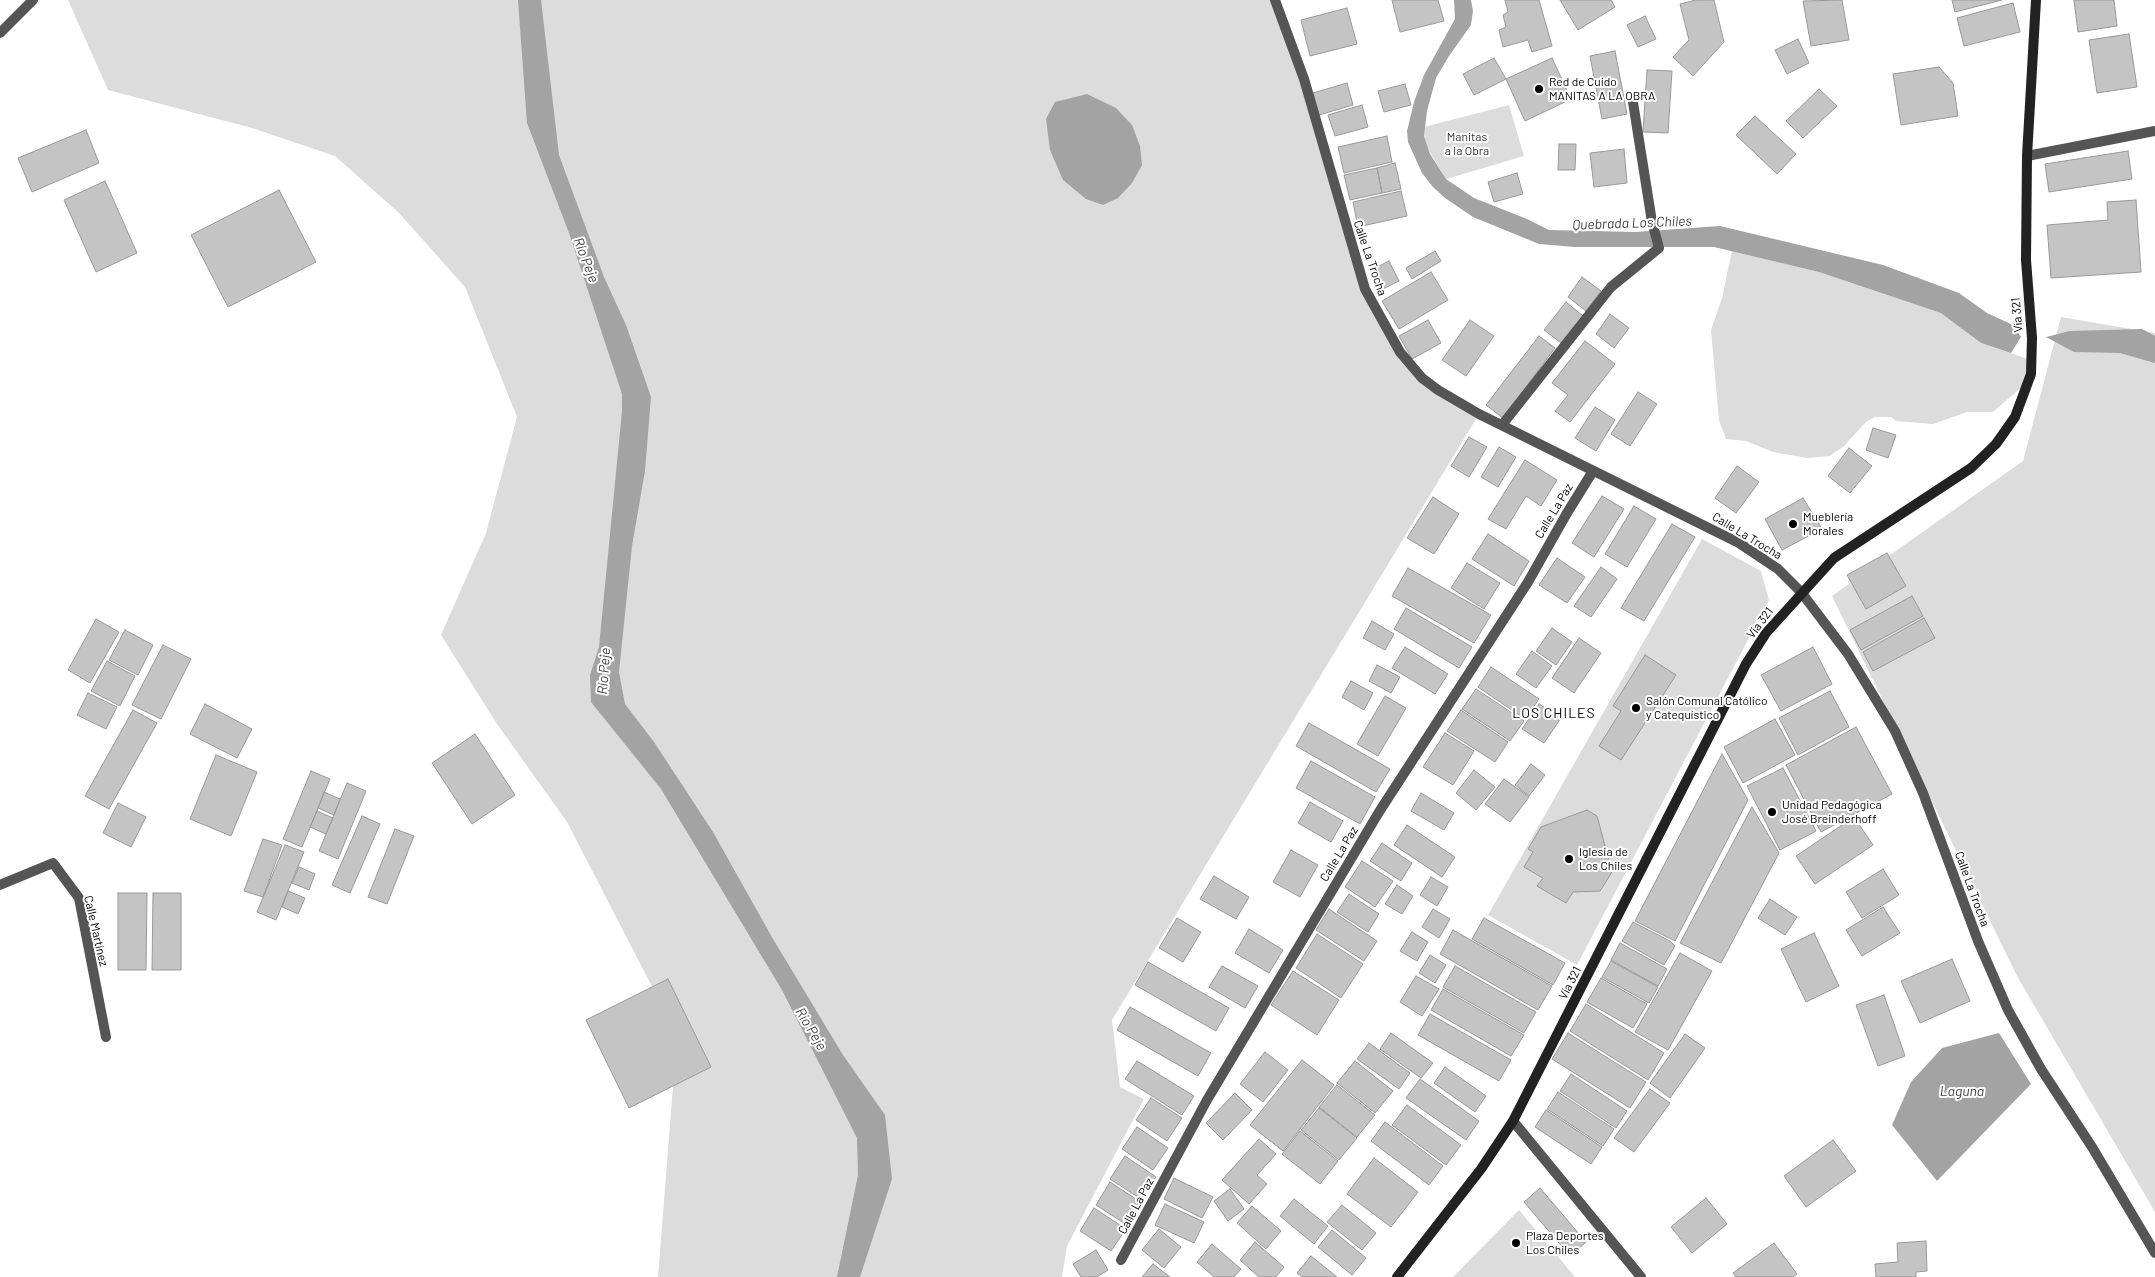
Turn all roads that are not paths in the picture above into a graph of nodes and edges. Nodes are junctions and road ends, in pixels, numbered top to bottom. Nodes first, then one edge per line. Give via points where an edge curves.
1 (33, 0) edge
2 (1275, 0) edge
3 (2036, 0) edge
4 (0, 34) edge
5 (1632, 96) dead end
6 (2155, 131) edge
7 (2027, 156) junction
8 (1502, 424) junction
9 (1593, 471) junction
10 (1801, 592) junction
11 (0, 885) edge
12 (106, 1037) dead end
13 (1513, 1120) junction
14 (2155, 1253) edge
15 (1121, 1260) dead end
16 (1397, 1277) edge
17 (1641, 1277) edge

1 - 4 street
2 - 8 street, Calle La Trocha via 1304,79 1365,290 1382,324 1422,378
3 - 7 street, Vía 321
5 - 8 street via 1659,248 1611,287
6 - 7 street
7 - 10 street, Vía 321 via 2026,260 2032,338 2031,374 2015,418 1996,444 1971,468 1834,558
8 - 9 street, Calle La Trocha
9 - 10 street, Calle La Trocha via 1740,543 1778,569
9 - 15 street, Calle La Paz via 1528,582 1379,812 1208,1100
10 - 13 street, Vía 321 via 1766,633 1746,664
10 - 14 street, Calle La Trocha via 1848,654 1895,731 1923,793 1978,941 2008,1010
11 - 12 street, Calle Martínez via 53,863 78,898
13 - 16 street, Vía 321 via 1481,1169
13 - 17 street

